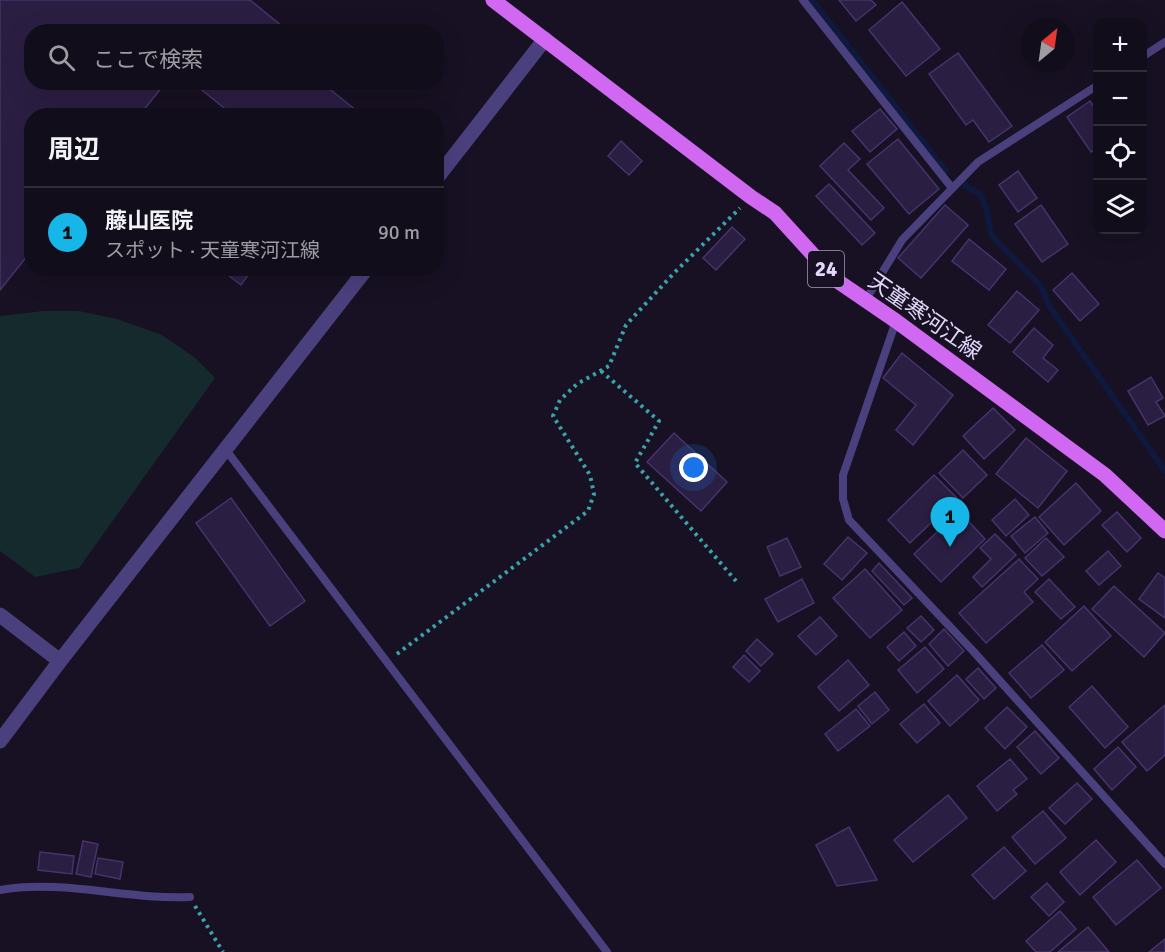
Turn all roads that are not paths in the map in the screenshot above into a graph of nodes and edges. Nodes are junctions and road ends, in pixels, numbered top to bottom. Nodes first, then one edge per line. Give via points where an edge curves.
1 (493, 0) edge
2 (803, 0) edge
3 (545, 39) junction
4 (1165, 42) edge
5 (1147, 54) edge
6 (1093, 89) edge
7 (444, 168) edge
8 (952, 188) junction
9 (361, 276) edge
10 (865, 301) junction
11 (896, 321) junction
12 (226, 450) junction
13 (1165, 531) edge
14 (0, 615) edge
15 (60, 661) junction
16 (0, 741) edge
17 (1165, 864) edge
18 (0, 890) edge
19 (190, 897) road end
20 (607, 952) edge

1 - 3 main road, 天童寒河江線 / 24
2 - 8 lane
3 - 7 street
3 - 10 main road, 天童寒河江線 / 24 via 775,213 836,280
4 - 5 lane
6 - 8 lane via 978,162
8 - 10 lane via 903,240
9 - 12 street
10 - 11 main road, 天童寒河江線 / 24
11 - 13 main road, 天童寒河江線 / 24 via 1105,476
11 - 17 lane via 843,475 843,498 849,520
12 - 15 street
12 - 20 lane
14 - 15 street
15 - 16 street
18 - 19 lane via 58,886 112,894

